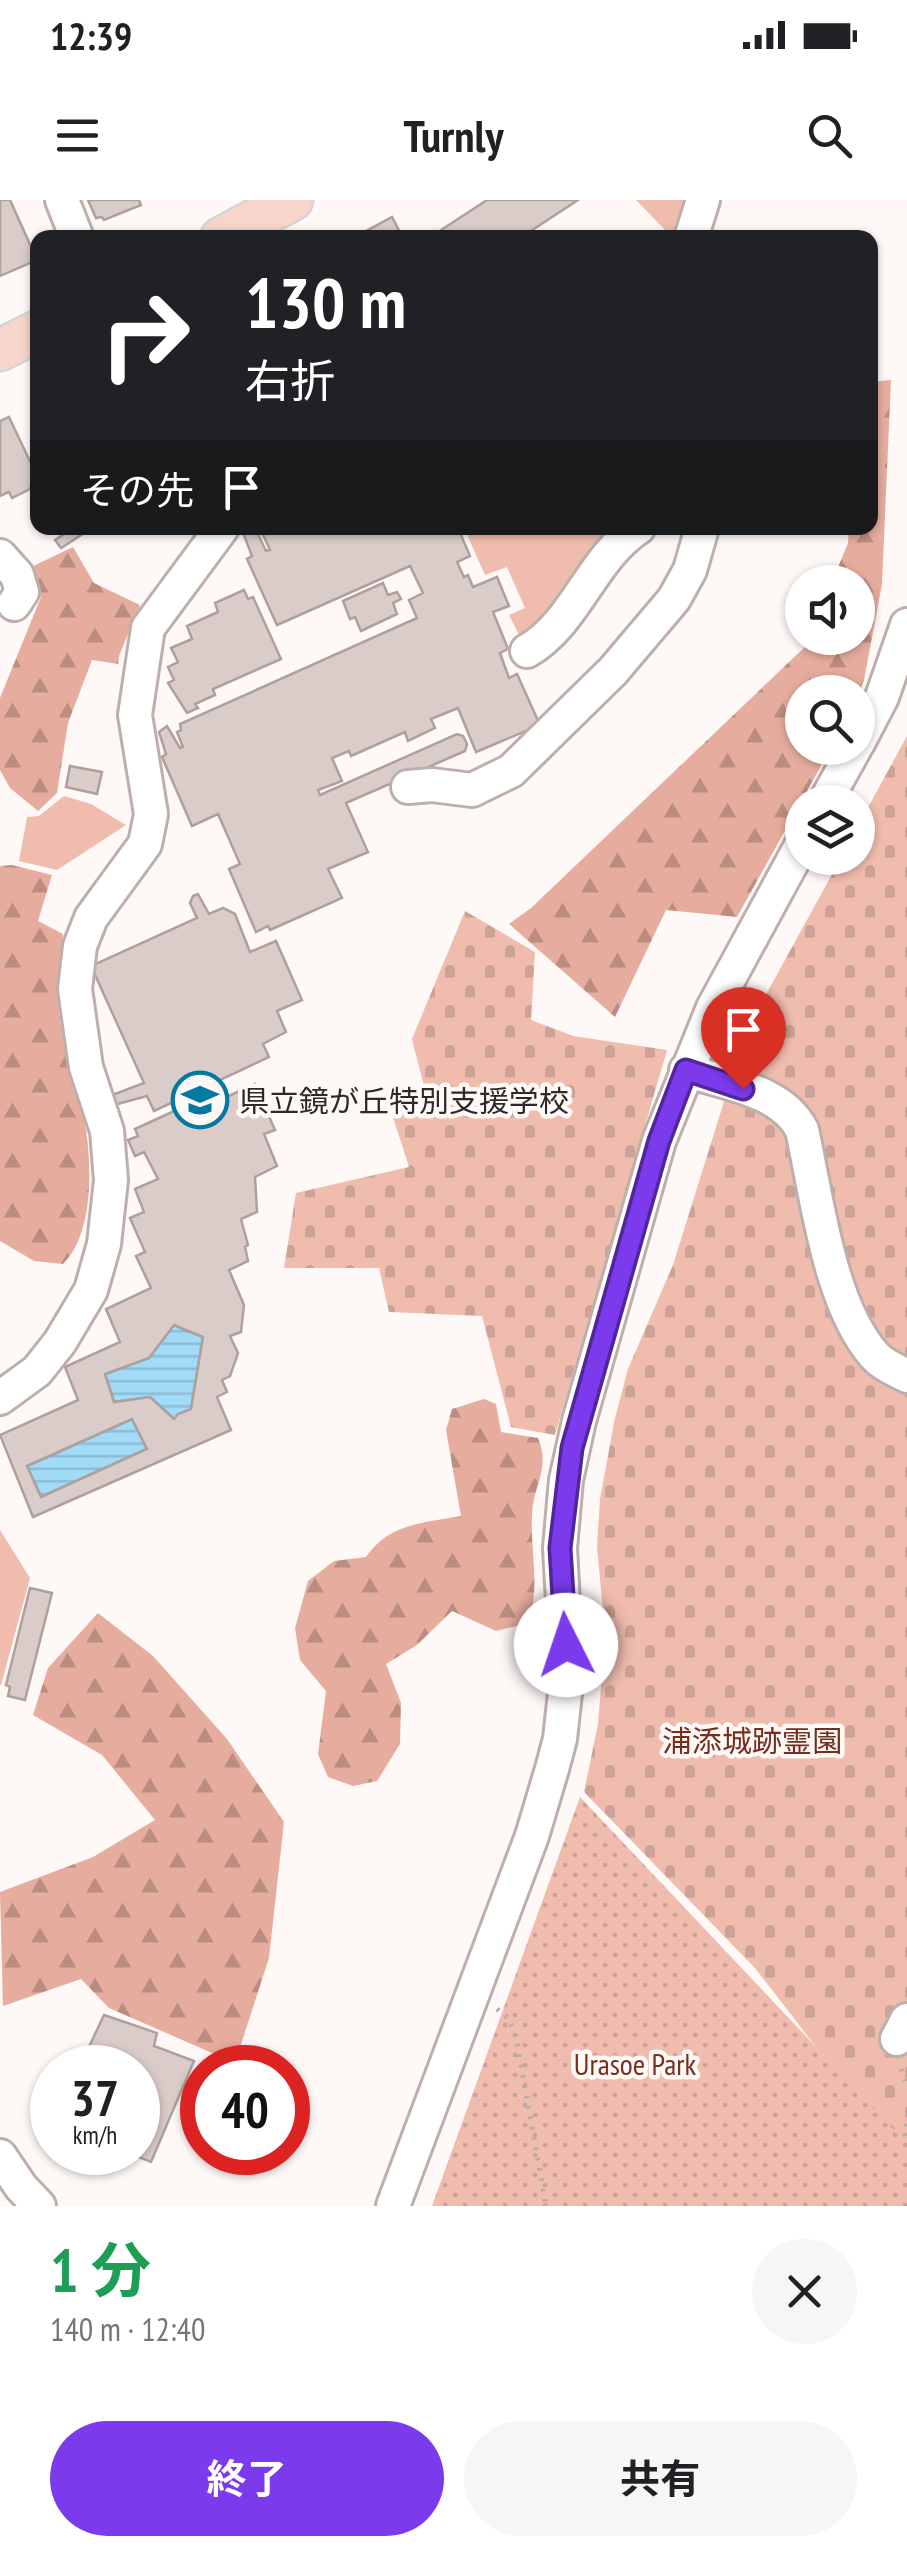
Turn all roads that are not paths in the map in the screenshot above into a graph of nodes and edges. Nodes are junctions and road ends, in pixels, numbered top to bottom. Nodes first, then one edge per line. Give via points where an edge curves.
1 (62, 200) edge
2 (292, 200) edge
3 (703, 200) edge
4 (74, 230) edge
5 (236, 230) edge
6 (694, 230) edge
7 (30, 335) edge
8 (0, 350) edge
9 (217, 535) edge
10 (631, 535) edge
11 (700, 535) edge
12 (0, 556) edge
13 (14, 604) dead end
14 (907, 625) edge
15 (527, 651) dead end
16 (875, 710) edge
17 (408, 787) dead end
18 (785, 875) edge
19 (686, 1070) junction
20 (907, 1376) edge
21 (0, 1398) edge
22 (0, 2156) edge
23 (40, 2206) edge
24 (393, 2206) edge

1 - 4 street
2 - 5 main road
3 - 6 street
7 - 8 main road
9 - 21 street via 148,628 134,715 151,814 145,844 91,918 80,946 75,988 111,1180 104,1244 91,1290 60,1342 37,1371
10 - 15 street via 545,641
11 - 17 street via 674,599 614,670 512,771 472,790
12 - 13 street via 22,592
14 - 16 street
18 - 19 street
19 - 20 street via 793,1112 848,1314 877,1360
19 - 24 street via 659,1141 572,1448 560,1548 567,1676 560,1739 544,1801
22 - 23 street

